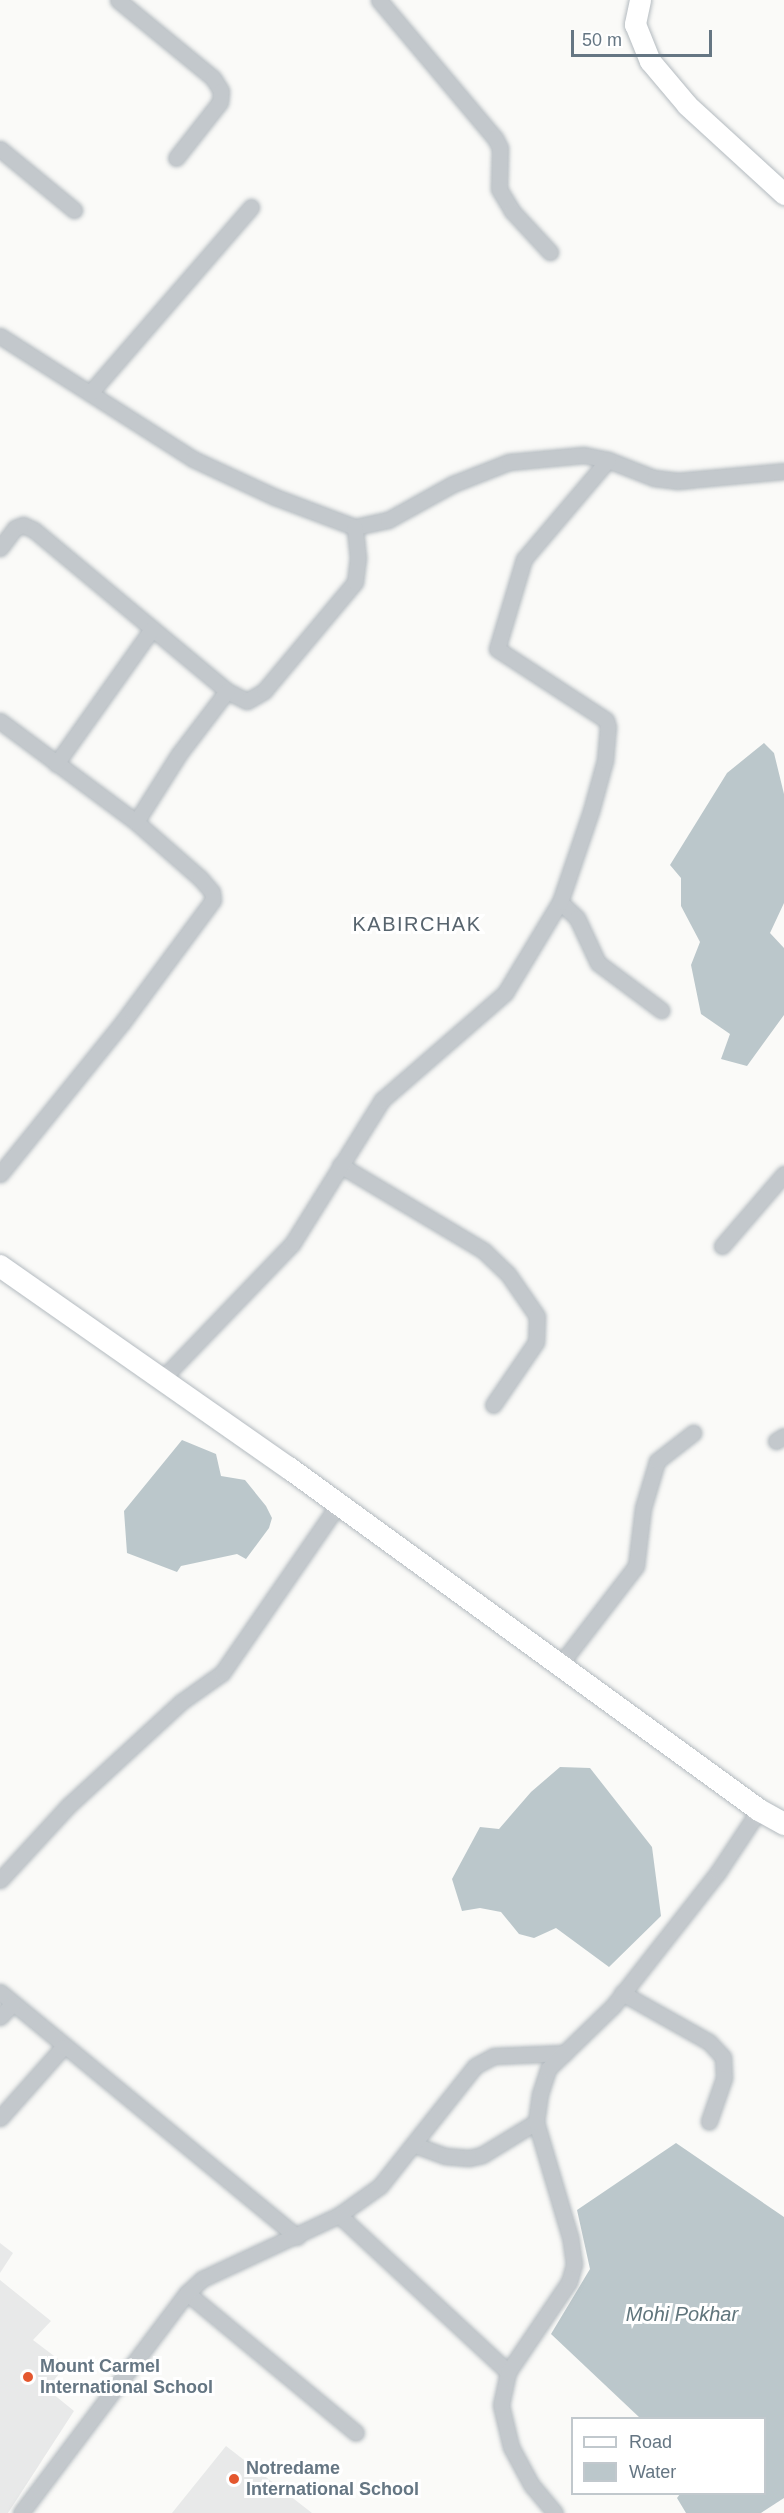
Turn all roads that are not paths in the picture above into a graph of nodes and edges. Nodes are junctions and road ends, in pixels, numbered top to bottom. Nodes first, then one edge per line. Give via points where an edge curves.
1 (118, 0) edge
2 (379, 0) edge
3 (640, 0) edge
4 (0, 149) edge
5 (176, 158) dead end
6 (784, 194) edge
7 (251, 207) dead end
8 (74, 210) dead end
9 (550, 252) dead end
10 (0, 336) edge
11 (90, 393) junction
12 (608, 460) junction
13 (784, 471) edge
14 (355, 527) junction
15 (0, 548) edge
16 (152, 629) junction
17 (227, 691) junction
18 (0, 721) edge
19 (56, 764) junction
20 (136, 822) junction
21 (560, 902) junction
22 (661, 1010) dead end
23 (340, 1165) junction
24 (0, 1174) edge
25 (784, 1174) edge
26 (722, 1246) dead end
27 (0, 1266) edge
28 (163, 1378) junction
29 (493, 1405) dead end
30 (693, 1433) dead end
31 (337, 1506) junction
32 (559, 1666) junction
33 (759, 1810) junction
34 (784, 1824) edge
35 (2, 1873) edge
36 (0, 1992) edge
37 (622, 1993) junction
38 (13, 2003) junction
39 (0, 2017) edge
40 (63, 2047) junction
41 (565, 2054) junction
42 (0, 2118) edge
43 (709, 2121) dead end
44 (536, 2122) junction
45 (415, 2145) junction
46 (339, 2215) junction
47 (297, 2237) junction
48 (187, 2293) junction
49 (508, 2372) junction
50 (356, 2433) dead end
51 (21, 2513) edge
52 (555, 2513) edge

1 - 5 street via 213,78 221,91 219,102
2 - 9 street via 495,138 500,148 499,189 512,211
3 - 6 main road via 635,24 650,61 687,105
4 - 8 street
7 - 11 street
10 - 11 street
11 - 14 street via 193,459 275,497
12 - 13 street via 654,478 677,481
12 - 14 street via 584,455 509,462 453,484 388,520
12 - 21 street via 524,558 497,649 606,720 608,728 605,760 591,811
14 - 17 street via 355,582 256,698 247,701
15 - 16 street via 15,528 23,525 34,530
16 - 17 street
16 - 19 street
17 - 20 street via 179,754
18 - 19 street
19 - 20 street
20 - 24 street via 200,878 212,892 213,900 122,1023
21 - 22 street via 583,928 598,963
21 - 23 street via 505,993 382,1100
23 - 28 street via 292,1244
23 - 29 street via 483,1251 508,1274 537,1316 536,1342
25 - 26 street
27 - 28 main road
28 - 31 main road
30 - 32 street via 657,1461 643,1508 636,1566
31 - 32 main road
31 - 35 street via 222,1673 181,1702
32 - 33 main road
33 - 34 main road
33 - 37 street via 718,1872
36 - 38 street
37 - 41 street
37 - 43 street via 709,2042 723,2057 724,2078
38 - 39 street
38 - 40 street
40 - 42 street
40 - 47 street
41 - 44 street via 548,2069
41 - 45 street via 494,2056 475,2066
44 - 45 street via 469,2158 445,2156
44 - 49 street via 570,2237 574,2264 569,2282
45 - 46 street via 380,2186
46 - 47 street
46 - 49 street
47 - 48 street via 229,2264
48 - 50 street
48 - 51 street
49 - 52 street via 501,2405 508,2439 532,2486

